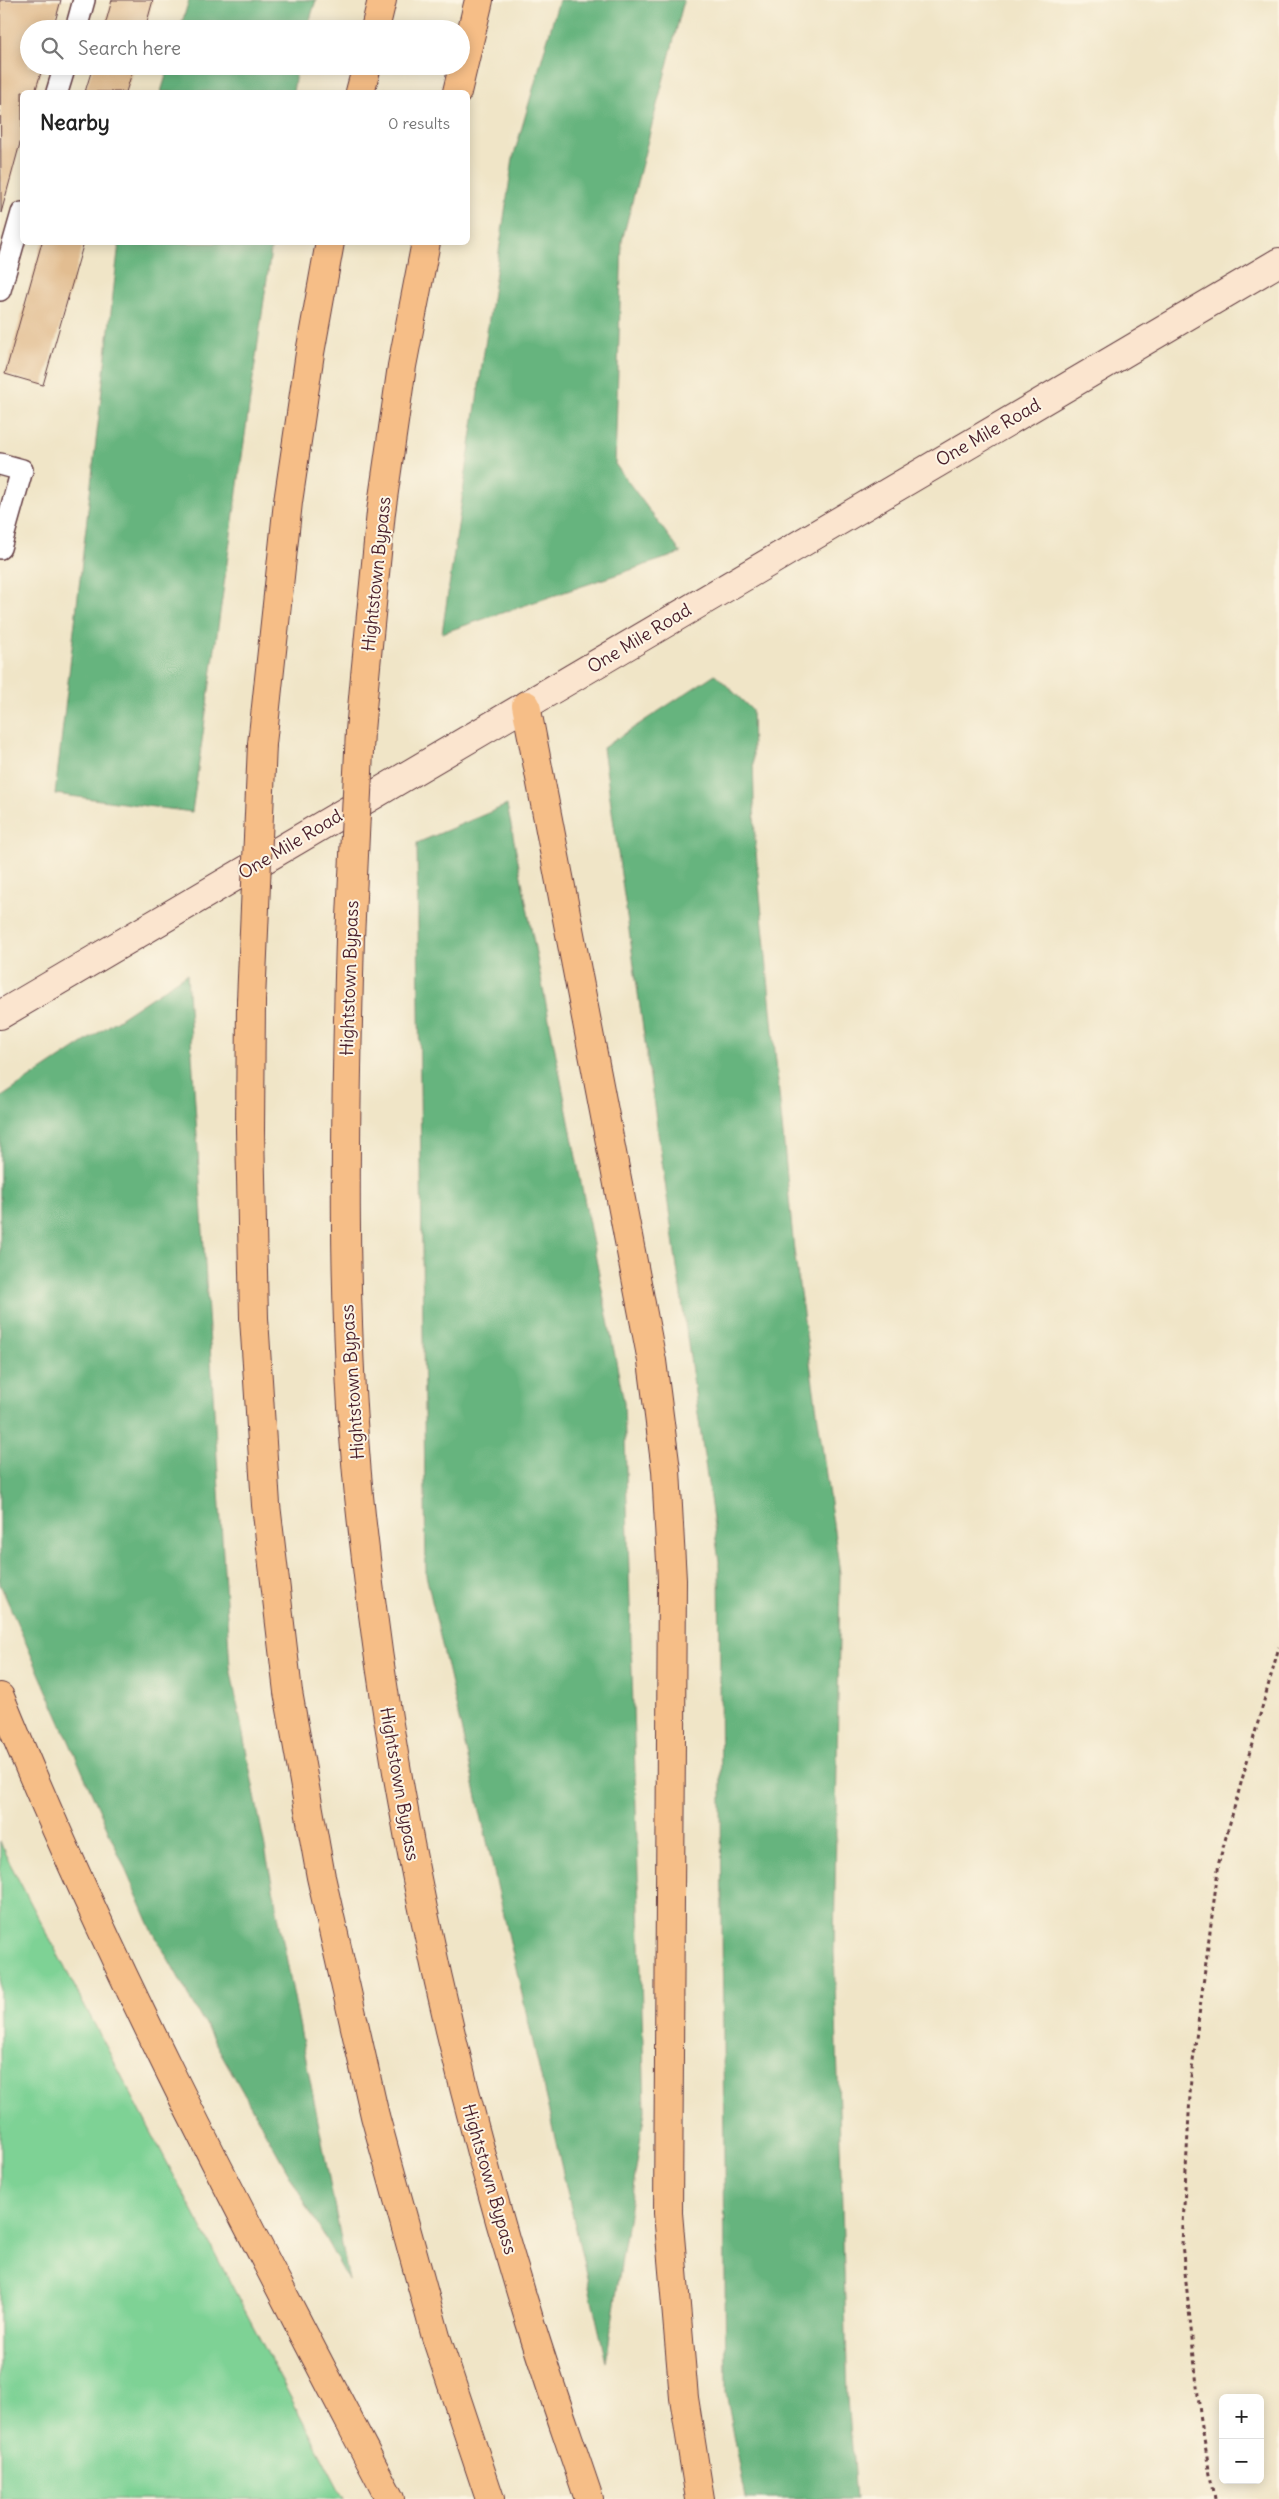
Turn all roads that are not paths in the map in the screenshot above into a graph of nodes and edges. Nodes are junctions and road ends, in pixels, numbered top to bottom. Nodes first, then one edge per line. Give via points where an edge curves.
1 (84, 0) edge
2 (382, 0) edge
3 (479, 0) edge
4 (78, 20) edge
5 (377, 20) edge
6 (470, 38) edge
7 (62, 75) edge
8 (364, 75) edge
9 (461, 75) edge
10 (58, 90) edge
11 (360, 90) edge
12 (457, 90) edge
13 (20, 220) edge
14 (329, 245) edge
15 (425, 245) edge
16 (1279, 262) edge
17 (0, 290) edge
18 (0, 464) edge
19 (0, 548) edge
20 (526, 705) junction
21 (0, 1015) edge
22 (0, 1697) edge
23 (390, 2499) edge
24 (490, 2499) edge
25 (589, 2499) edge
26 (700, 2499) edge

1 - 4 lane
2 - 5 highway
3 - 6 highway
7 - 10 lane
8 - 11 highway
9 - 12 highway
13 - 17 lane
14 - 24 highway, bridge via 288,502 262,744 251,1001 254,1318 266,1505 288,1692 321,1877 375,2116 436,2337
15 - 25 highway, Hightstown Bypass, bridge via 402,366 381,512 360,732 345,1129 347,1312 359,1495 382,1676 412,1857 466,2093 526,2309
16 - 20 street, One Mile Road
18 - 19 lane via 22,470
20 - 21 street, One Mile Road
20 - 26 highway via 652,1361 666,1470 672,1580 668,2213 684,2398
22 - 23 highway via 110,1948 200,2134

